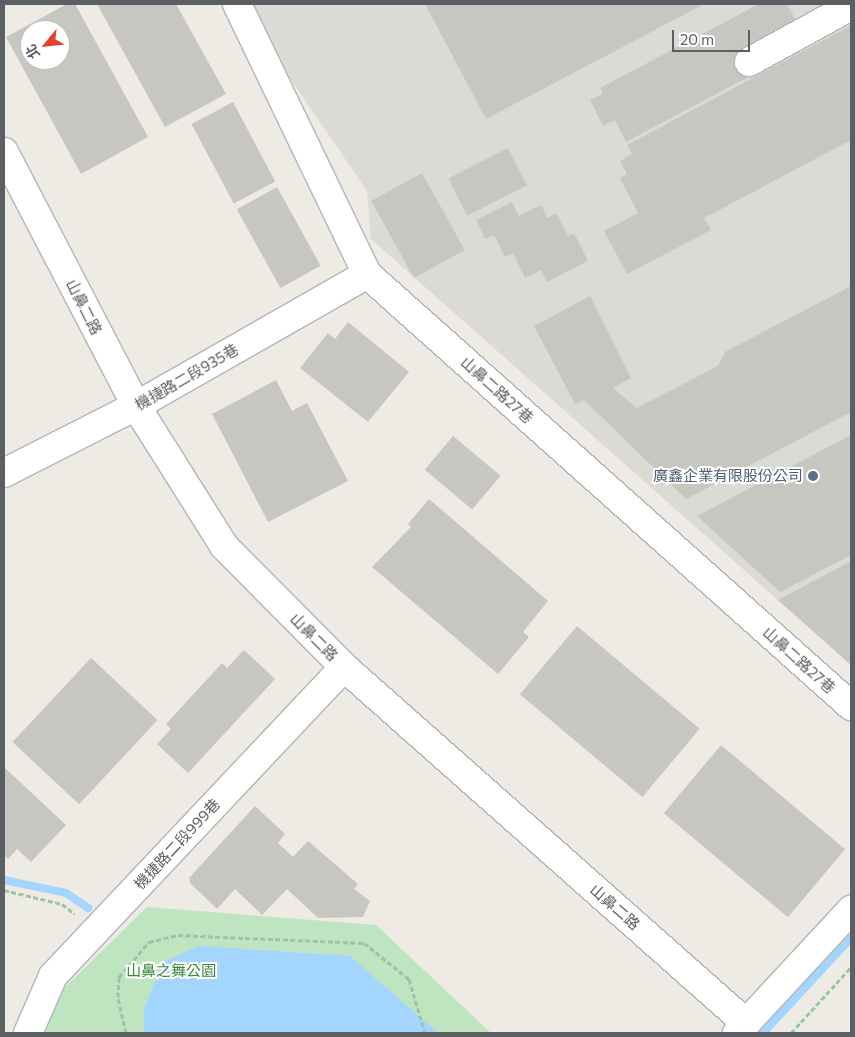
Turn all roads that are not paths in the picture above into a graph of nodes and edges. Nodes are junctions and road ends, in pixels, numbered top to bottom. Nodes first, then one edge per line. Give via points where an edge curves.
1 (237, 4) edge
2 (851, 6) edge
3 (750, 62) dead end
4 (4, 152) edge
5 (366, 274) junction
6 (136, 406) junction
7 (4, 473) edge
8 (344, 667) junction
9 (851, 706) edge
10 (851, 910) edge
11 (741, 1028) edge
12 (28, 1033) edge

1 - 5 street, 山鼻二路27巷
2 - 3 street
4 - 6 street, 山鼻二路
5 - 6 street, 機捷路二段935巷
5 - 9 street, 山鼻二路27巷
6 - 7 street, 機捷路二段935巷
6 - 8 street, 山鼻二路 via 224,546
8 - 11 street, 山鼻二路
8 - 12 street, 機捷路二段999巷 via 53,976
10 - 11 street

